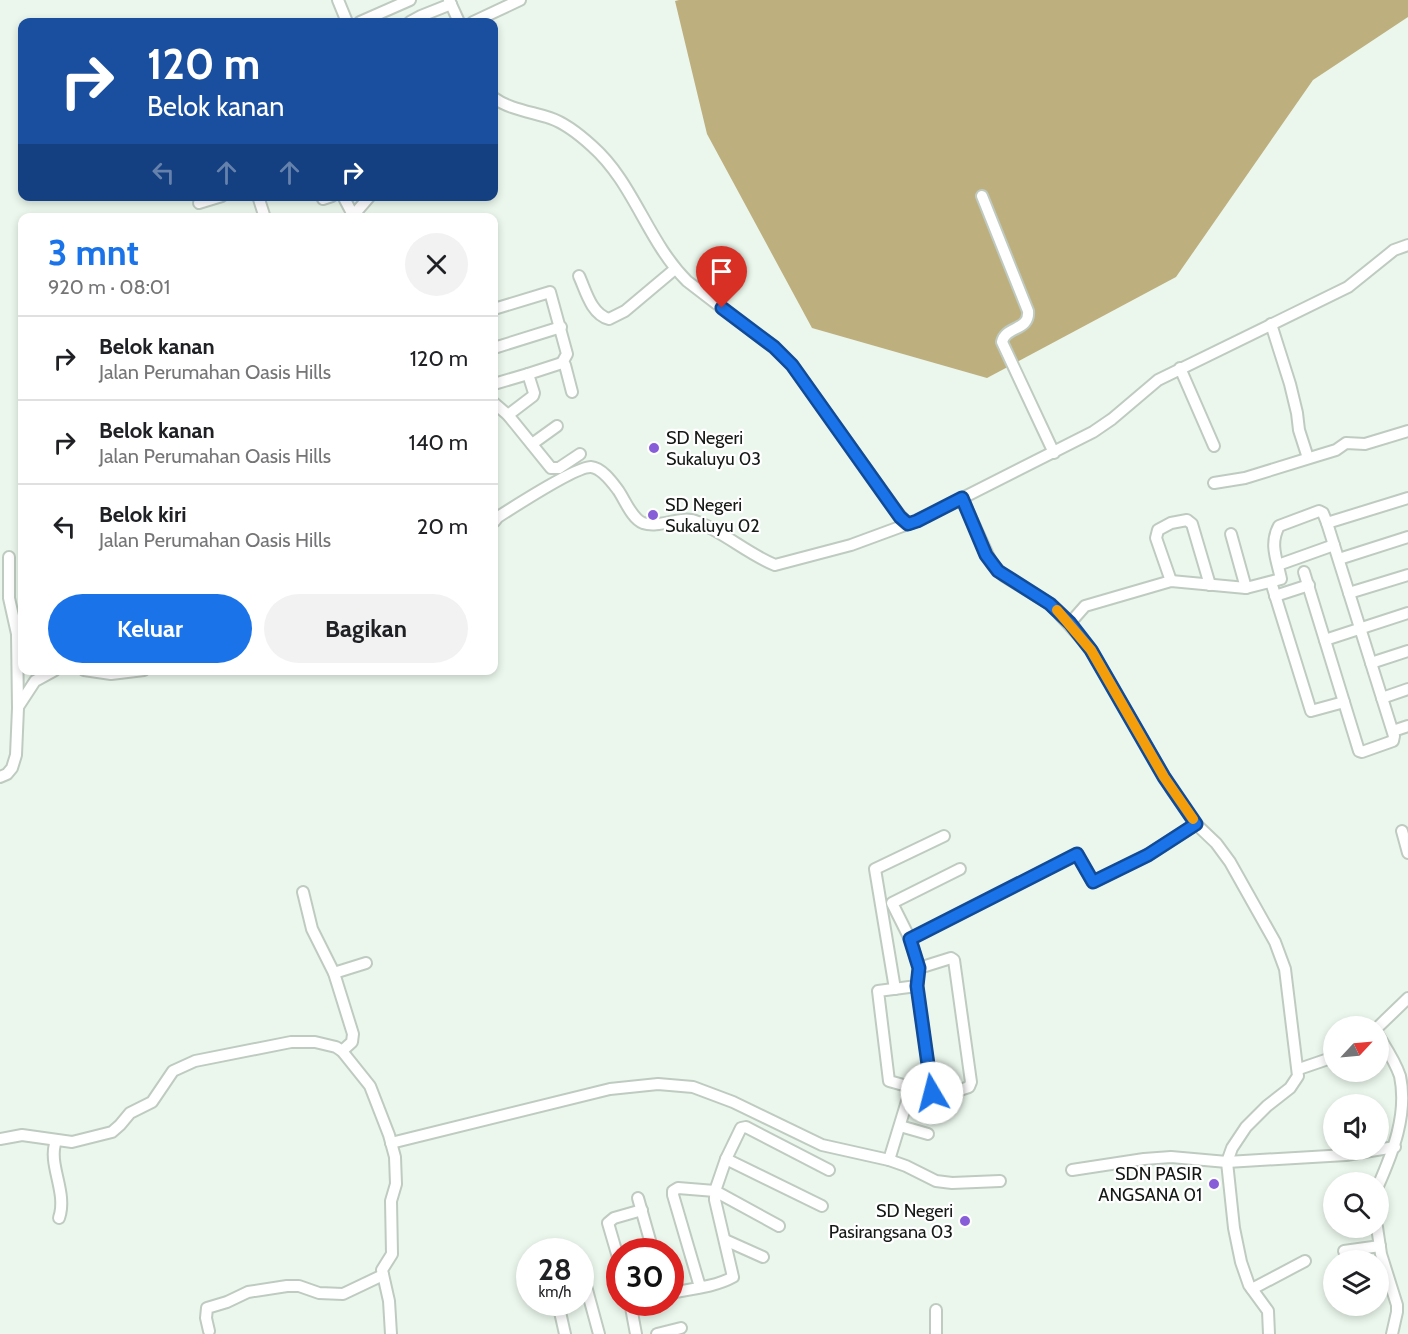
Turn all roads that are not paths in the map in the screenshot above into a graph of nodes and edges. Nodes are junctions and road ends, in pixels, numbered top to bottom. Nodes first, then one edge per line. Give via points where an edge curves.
1 (339, 0) edge
2 (410, 0) edge
3 (520, 0) edge
4 (450, 2) edge
5 (346, 18) edge
6 (369, 18) edge
7 (418, 18) edge
8 (457, 18) edge
9 (482, 18) edge
10 (498, 99) edge
11 (982, 196) dead end
12 (206, 201) edge
13 (366, 201) edge
14 (199, 203) dead end
15 (355, 213) edge
16 (1408, 245) edge
17 (675, 269) junction
18 (579, 276) dead end
19 (498, 308) edge
20 (1271, 324) junction
21 (561, 327) junction
22 (498, 347) edge
23 (562, 363) junction
24 (1180, 368) junction
25 (528, 374) junction
26 (498, 383) edge
27 (572, 393) dead end
28 (498, 406) edge
29 (508, 415) junction
30 (557, 426) dead end
31 (1408, 431) edge
32 (532, 444) junction
33 (1214, 446) dead end
34 (1054, 453) junction
35 (580, 454) dead end
36 (1308, 458) junction
37 (1214, 483) dead end
38 (962, 498) junction
39 (1408, 498) edge
40 (498, 517) edge
41 (1327, 523) junction
42 (908, 524) junction
43 (1231, 534) dead end
44 (1408, 537) edge
45 (1334, 545) junction
46 (9, 557) dead end
47 (1339, 559) junction
48 (1278, 565) junction
49 (1304, 572) dead end
50 (1408, 575) edge
51 (1171, 581) junction
52 (1270, 582) junction
53 (1210, 585) junction
54 (1309, 585) junction
55 (1246, 588) junction
56 (1349, 593) junction
57 (1275, 596) junction
58 (1408, 613) edge
59 (1070, 623) junction
60 (1360, 629) junction
61 (1325, 640) junction
62 (1408, 651) edge
63 (1371, 663) junction
64 (46, 675) edge
65 (1408, 689) edge
66 (1382, 698) junction
67 (1344, 702) junction
68 (18, 708) junction
69 (1408, 726) edge
70 (1393, 731) junction
71 (0, 777) edge
72 (1196, 824) junction
73 (1402, 831) dead end
74 (944, 836) dead end
75 (1408, 853) edge
76 (960, 869) dead end
77 (303, 892) dead end
78 (879, 893) junction
79 (892, 903) junction
80 (910, 939) junction
81 (366, 963) dead end
82 (919, 968) junction
83 (334, 973) junction
84 (917, 986) junction
85 (895, 989) junction
86 (1408, 999) edge
87 (1389, 1017) edge
88 (342, 1051) junction
89 (1389, 1054) edge
90 (1323, 1061) edge
91 (1299, 1069) junction
92 (912, 1088) junction
93 (932, 1093) junction
94 (900, 1126) junction
95 (928, 1134) dead end
96 (0, 1139) edge
97 (56, 1141) junction
98 (392, 1143) junction
99 (1395, 1148) junction
100 (726, 1159) junction
101 (889, 1160) junction
102 (1227, 1162) junction
103 (829, 1170) dead end
104 (1072, 1170) dead end
105 (1384, 1172) edge
106 (1000, 1181) dead end
107 (715, 1191) junction
108 (638, 1198) dead end
109 (822, 1206) dead end
110 (642, 1210) junction
111 (59, 1218) dead end
112 (779, 1226) dead end
113 (612, 1238) edge
114 (650, 1238) edge
115 (1379, 1238) edge
116 (725, 1240) junction
117 (1380, 1246) junction
118 (1351, 1250) edge
119 (763, 1257) dead end
120 (1305, 1261) dead end
121 (383, 1275) junction
122 (700, 1287) junction
123 (684, 1290) edge
124 (1252, 1290) junction
125 (936, 1310) dead end
126 (561, 1316) edge
127 (594, 1316) edge
128 (633, 1316) edge
129 (681, 1328) dead end
130 (209, 1331) dead end
131 (391, 1334) edge
132 (565, 1334) edge
133 (599, 1334) edge
134 (636, 1334) edge
135 (657, 1334) edge
136 (936, 1334) edge
137 (1269, 1334) edge
138 (1392, 1334) edge

1 - 5 street
2 - 6 street
3 - 9 street
4 - 7 street
4 - 8 street
10 - 17 street via 563,124 594,148 614,169
11 - 34 street via 1028,311 1026,323 1005,334 1002,342
12 - 14 street
13 - 15 street
16 - 20 street via 1394,250 1348,286
17 - 18 street via 626,311 609,319 594,309
17 - 42 street via 792,365
19 - 21 street via 550,292
20 - 24 street
20 - 36 street
21 - 22 street
21 - 23 street via 567,354
23 - 25 street
23 - 27 street
24 - 33 street
24 - 34 street via 1144,390 1103,426
25 - 26 street
25 - 29 street via 533,396
28 - 29 street
29 - 32 street
30 - 32 street
31 - 36 street via 1365,444 1346,444
32 - 35 street via 555,469
34 - 38 street
36 - 37 street via 1245,478
38 - 42 street
38 - 59 street via 986,555 998,571 1041,597
39 - 41 street
40 - 42 street via 546,487 592,467 604,473 644,523 698,521 775,565 851,545
41 - 45 street
41 - 48 street via 1319,511 1279,526 1273,544
43 - 55 street
44 - 47 street
45 - 47 street
45 - 48 street
46 - 68 street via 9,598 17,634
47 - 56 street
48 - 52 street via 1281,579
49 - 54 street
50 - 56 street
51 - 53 street
51 - 53 street via 1156,538 1158,530 1187,520 1192,524
51 - 59 street via 1085,606
52 - 55 street
52 - 57 street
53 - 55 street
54 - 57 street
54 - 61 street
56 - 60 street
57 - 67 street via 1311,711
58 - 60 street
59 - 72 street via 1091,650 1164,777
60 - 61 street
60 - 63 street
61 - 67 street
62 - 63 street
63 - 66 street
64 - 68 street via 35,681
65 - 66 street
66 - 70 street
67 - 70 street via 1360,752 1393,741
68 - 71 street via 14,762 7,774
69 - 70 street
72 - 80 street via 1148,855 1093,882 1077,854
72 - 91 street via 1224,853 1275,942 1288,982
73 - 75 street
74 - 78 street via 875,869
76 - 79 street
77 - 83 street via 315,935
78 - 79 street
78 - 85 street
79 - 80 street
80 - 82 street
81 - 83 street
82 - 84 street
82 - 93 street via 951,958 956,963 971,1082 969,1087 941,1096
83 - 88 street via 354,1038
84 - 85 street
84 - 93 street
85 - 92 street via 878,991 888,1081
86 - 87 street
88 - 97 street via 302,1042 195,1061 173,1071 152,1102 130,1113 112,1132 72,1142
88 - 98 street via 369,1086
89 - 99 street via 1404,1086 1405,1111
90 - 91 street
91 - 102 street via 1293,1085 1245,1127
92 - 93 street
92 - 94 street
94 - 95 street
94 - 101 street
96 - 97 street via 30,1136
97 - 111 street via 53,1152 62,1195
98 - 101 street via 610,1089 678,1085 711,1093 822,1145
98 - 121 street via 397,1177 391,1201 392,1254 383,1267
99 - 102 street
99 - 105 street
100 - 103 street via 741,1128 746,1127
100 - 107 street
100 - 109 street
101 - 106 street via 944,1183
102 - 104 street via 1171,1157
102 - 124 street via 1236,1244
107 - 112 street
107 - 116 street
107 - 122 street via 673,1191
108 - 110 street
110 - 113 street via 608,1223
110 - 114 street
115 - 117 street
116 - 119 street
116 - 122 street via 734,1277
117 - 118 street
117 - 138 street via 1397,1305
120 - 124 street
121 - 130 street via 343,1294 319,1293 299,1286 248,1292 207,1308
121 - 131 street
122 - 123 street
124 - 137 street via 1268,1311
125 - 136 street
126 - 132 street
127 - 133 street
128 - 134 street
129 - 135 street

